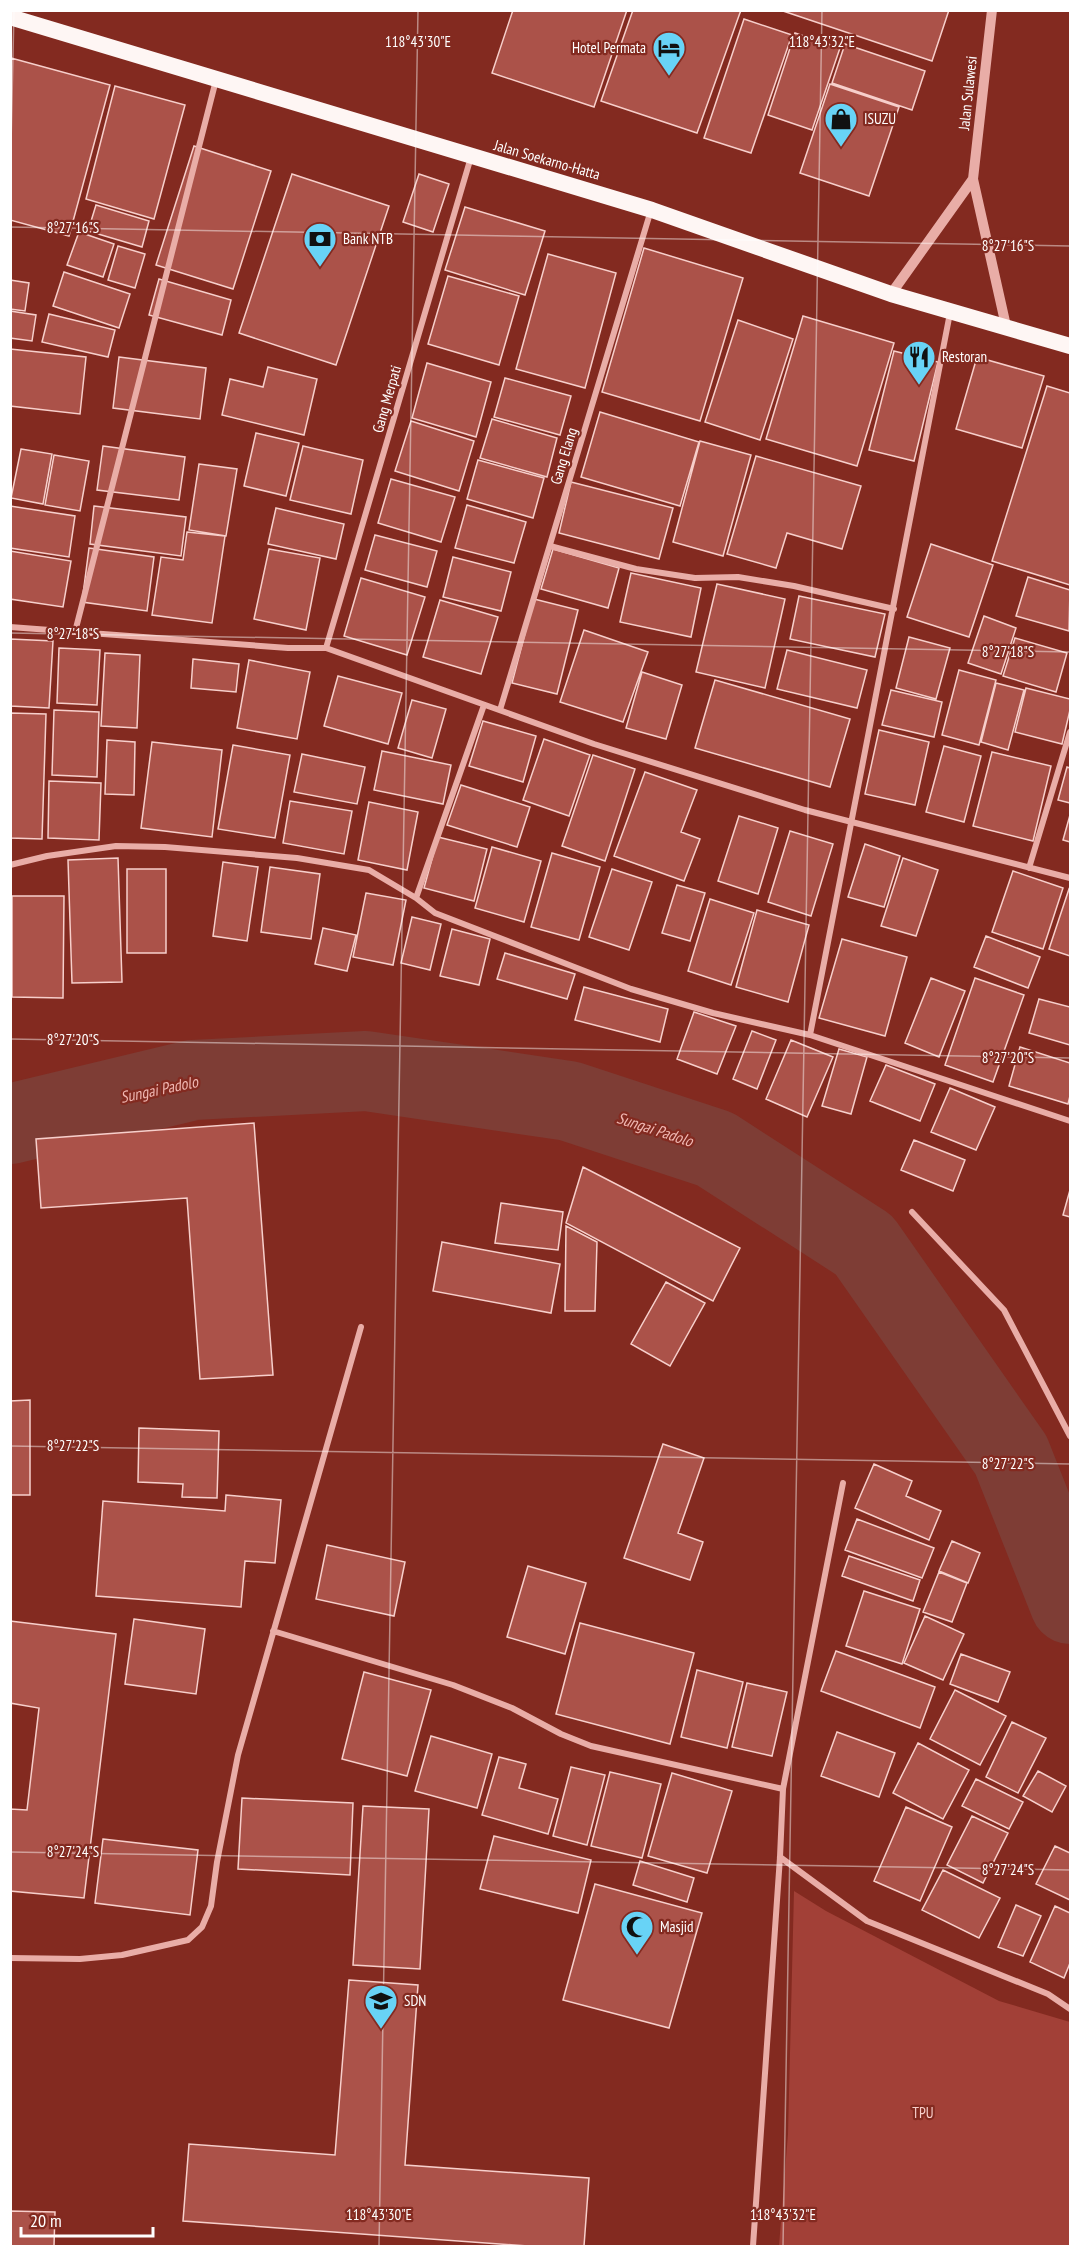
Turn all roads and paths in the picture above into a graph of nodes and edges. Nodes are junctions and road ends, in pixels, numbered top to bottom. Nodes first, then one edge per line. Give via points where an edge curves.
1 (992, 10) edge
2 (10, 17) edge
3 (216, 79) junction
4 (471, 157) junction
5 (973, 179) junction
6 (652, 210) junction
7 (891, 294) junction
8 (950, 312) junction
9 (1006, 326) junction
10 (1071, 346) edge
11 (550, 546) junction
12 (894, 609) junction
13 (10, 627) edge
14 (75, 632) junction
15 (326, 648) junction
16 (484, 705) junction
17 (500, 710) junction
18 (1071, 732) edge
19 (851, 821) junction
20 (10, 865) edge
21 (1029, 868) junction
22 (1071, 878) edge
23 (416, 898) junction
24 (810, 1035) junction
25 (1071, 1120) edge
26 (912, 1212) dead end
27 (361, 1327) dead end
28 (1071, 1436) edge
29 (843, 1483) dead end
30 (273, 1631) junction
31 (783, 1789) junction
32 (780, 1857) junction
33 (10, 1958) edge
34 (1071, 2009) edge
35 (753, 2247) edge

1 - 5 street, Jalan Sulawesi
2 - 3 highway, Jalan Soekarno-Hatta
3 - 4 highway, Jalan Soekarno-Hatta
3 - 14 street
4 - 6 highway, Jalan Soekarno-Hatta
4 - 15 street, Gang Merpati
5 - 7 street, Jalan Sulawesi
5 - 9 street, Jalan Sulawesi
6 - 7 highway, Jalan Soekarno-Hatta
6 - 11 street, Gang Elang
7 - 8 highway, Jalan Soekarno-Hatta
8 - 9 highway, Jalan Soekarno-Hatta
8 - 12 street
9 - 10 highway, Jalan Soekarno-Hatta
11 - 12 street via 636,569 695,578 738,577
11 - 17 street, Gang Elang
12 - 19 street
13 - 14 street
14 - 15 street
15 - 16 street
16 - 17 street
16 - 23 street
17 - 19 street via 594,744
18 - 21 street
19 - 21 street
19 - 24 street
20 - 23 street via 116,846 165,847 297,858 369,870
21 - 22 street
23 - 24 street via 435,914 631,988 713,1013
24 - 25 street
26 - 28 street via 1004,1310
27 - 30 street
29 - 31 street
30 - 31 street via 453,1685 591,1746
30 - 33 street via 238,1755 211,1906 202,1927 188,1940 122,1955
31 - 32 street
32 - 34 street via 867,1921 1048,1994
32 - 35 street

